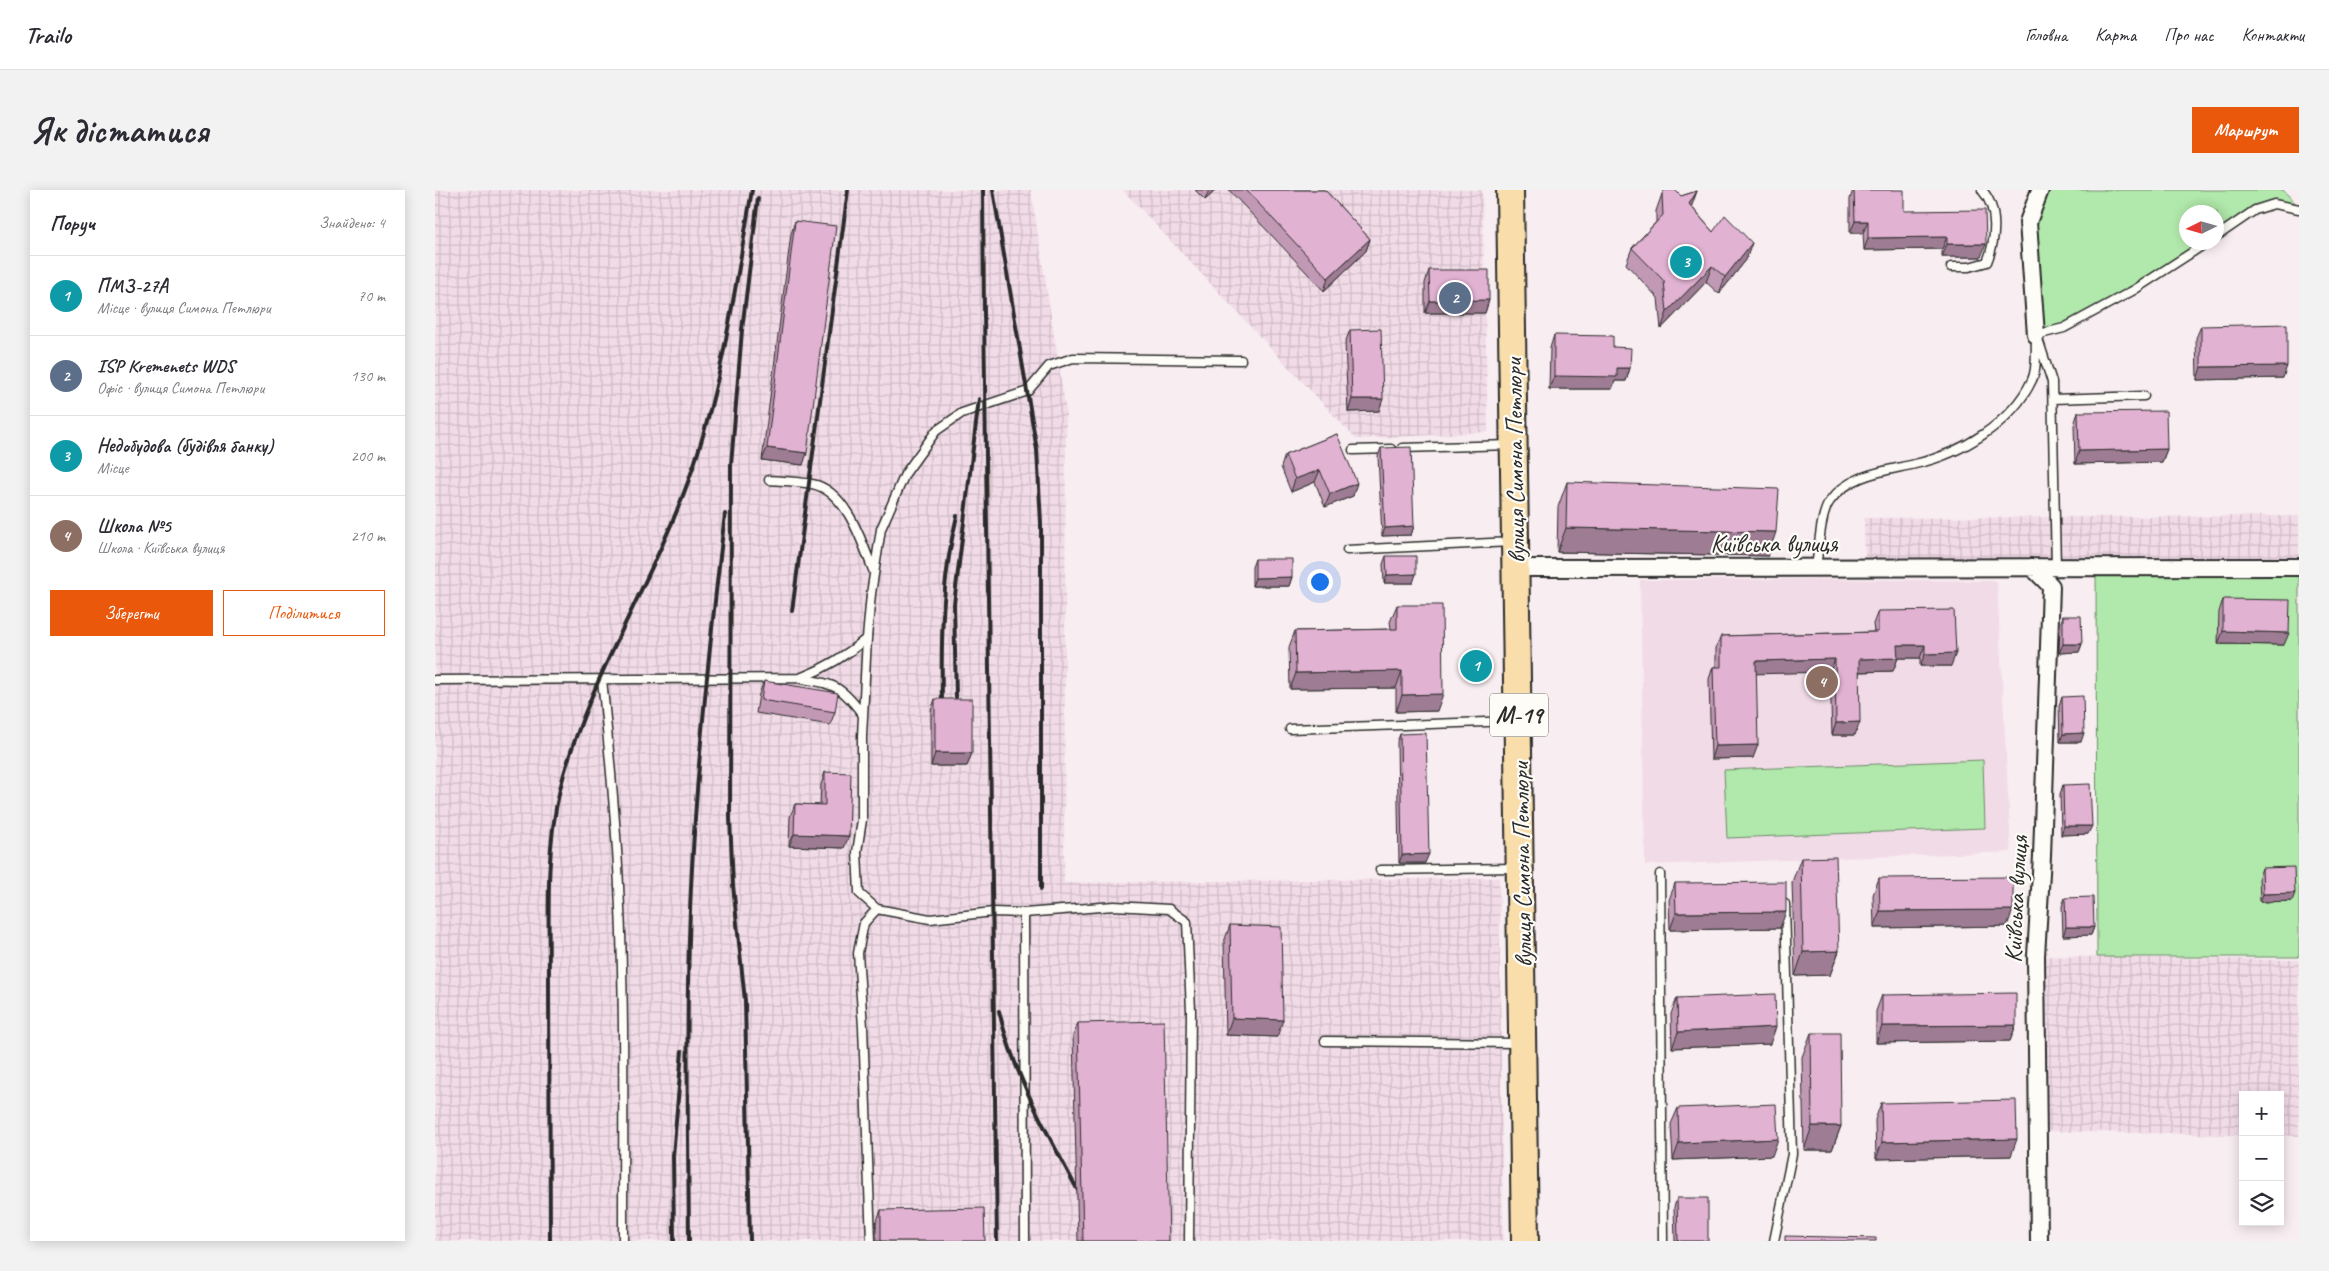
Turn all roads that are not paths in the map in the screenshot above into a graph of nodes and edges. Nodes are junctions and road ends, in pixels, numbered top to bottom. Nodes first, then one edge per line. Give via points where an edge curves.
1 (1510, 190) edge
2 (1982, 190) edge
3 (2040, 190) edge
4 (2299, 209) edge
5 (2224, 231) edge
6 (2196, 250) edge
7 (1951, 267) dead end
8 (2036, 335) junction
9 (1241, 360) dead end
10 (2144, 396) dead end
11 (2053, 399) junction
12 (1513, 445) junction
13 (1353, 450) dead end
14 (769, 480) dead end
15 (1515, 542) junction
16 (1347, 550) dead end
17 (1816, 567) junction
18 (2032, 567) junction
19 (2056, 567) junction
20 (2299, 567) edge
21 (1517, 568) junction
22 (874, 572) junction
23 (867, 638) junction
24 (800, 678) junction
25 (602, 679) junction
26 (435, 680) edge
27 (863, 714) junction
28 (1519, 721) junction
29 (1290, 728) dead end
30 (1521, 868) junction
31 (1380, 870) dead end
32 (1660, 874) dead end
33 (1785, 892) edge
34 (877, 909) junction
35 (1024, 913) junction
36 (1325, 1041) dead end
37 (1523, 1042) junction
38 (623, 1241) edge
39 (871, 1241) edge
40 (1025, 1241) edge
41 (1189, 1241) edge
42 (1525, 1241) edge
43 (1663, 1241) edge
44 (1774, 1241) edge
45 (2039, 1241) edge

1 - 12 highway, вулиця Симона Петлюри / М-19
2 - 7 lane via 1990,198 1993,248 1987,262
3 - 8 street via 2029,222
4 - 5 lane via 2274,204 2255,210
6 - 8 lane via 2135,290 2064,328
8 - 11 lane via 2052,382
8 - 17 lane via 2033,379 2002,420 1950,453 1917,464 1882,470 1841,488 1826,509
9 - 22 lane via 1073,358 1049,366 1029,391 962,413 936,431 905,474 881,529
10 - 11 lane
11 - 19 lane
12 - 13 lane
12 - 15 highway, вулиця Симона Петлюри / М-19
14 - 22 lane via 814,484 840,500 858,530
15 - 16 lane
15 - 21 highway, вулиця Симона Петлюри / М-19
17 - 18 street, Київська вулиця
17 - 21 street, Київська вулиця
18 - 19 street, Київська вулиця
18 - 45 street, Київська вулиця via 2051,586 2036,956
19 - 20 street, Київська вулиця
21 - 28 highway, вулиця Симона Петлюри / М-19
22 - 23 lane
23 - 24 lane via 847,655
23 - 27 lane
24 - 25 lane
24 - 27 lane via 826,682 847,693
25 - 26 lane
25 - 38 lane via 615,802 619,887 623,1018
27 - 34 lane via 862,820 857,852 859,893
28 - 29 lane
28 - 30 highway, вулиця Симона Петлюри / М-19
30 - 31 lane
30 - 37 highway, вулиця Симона Петлюри / М-19
32 - 43 lane
33 - 44 lane via 1792,1154
34 - 35 lane via 930,919 993,912
34 - 39 lane via 864,924 858,953
35 - 40 lane
35 - 41 lane via 1123,907 1169,909 1187,922 1191,1011
36 - 37 lane
37 - 42 highway, вулиця Симона Петлюри / М-19

